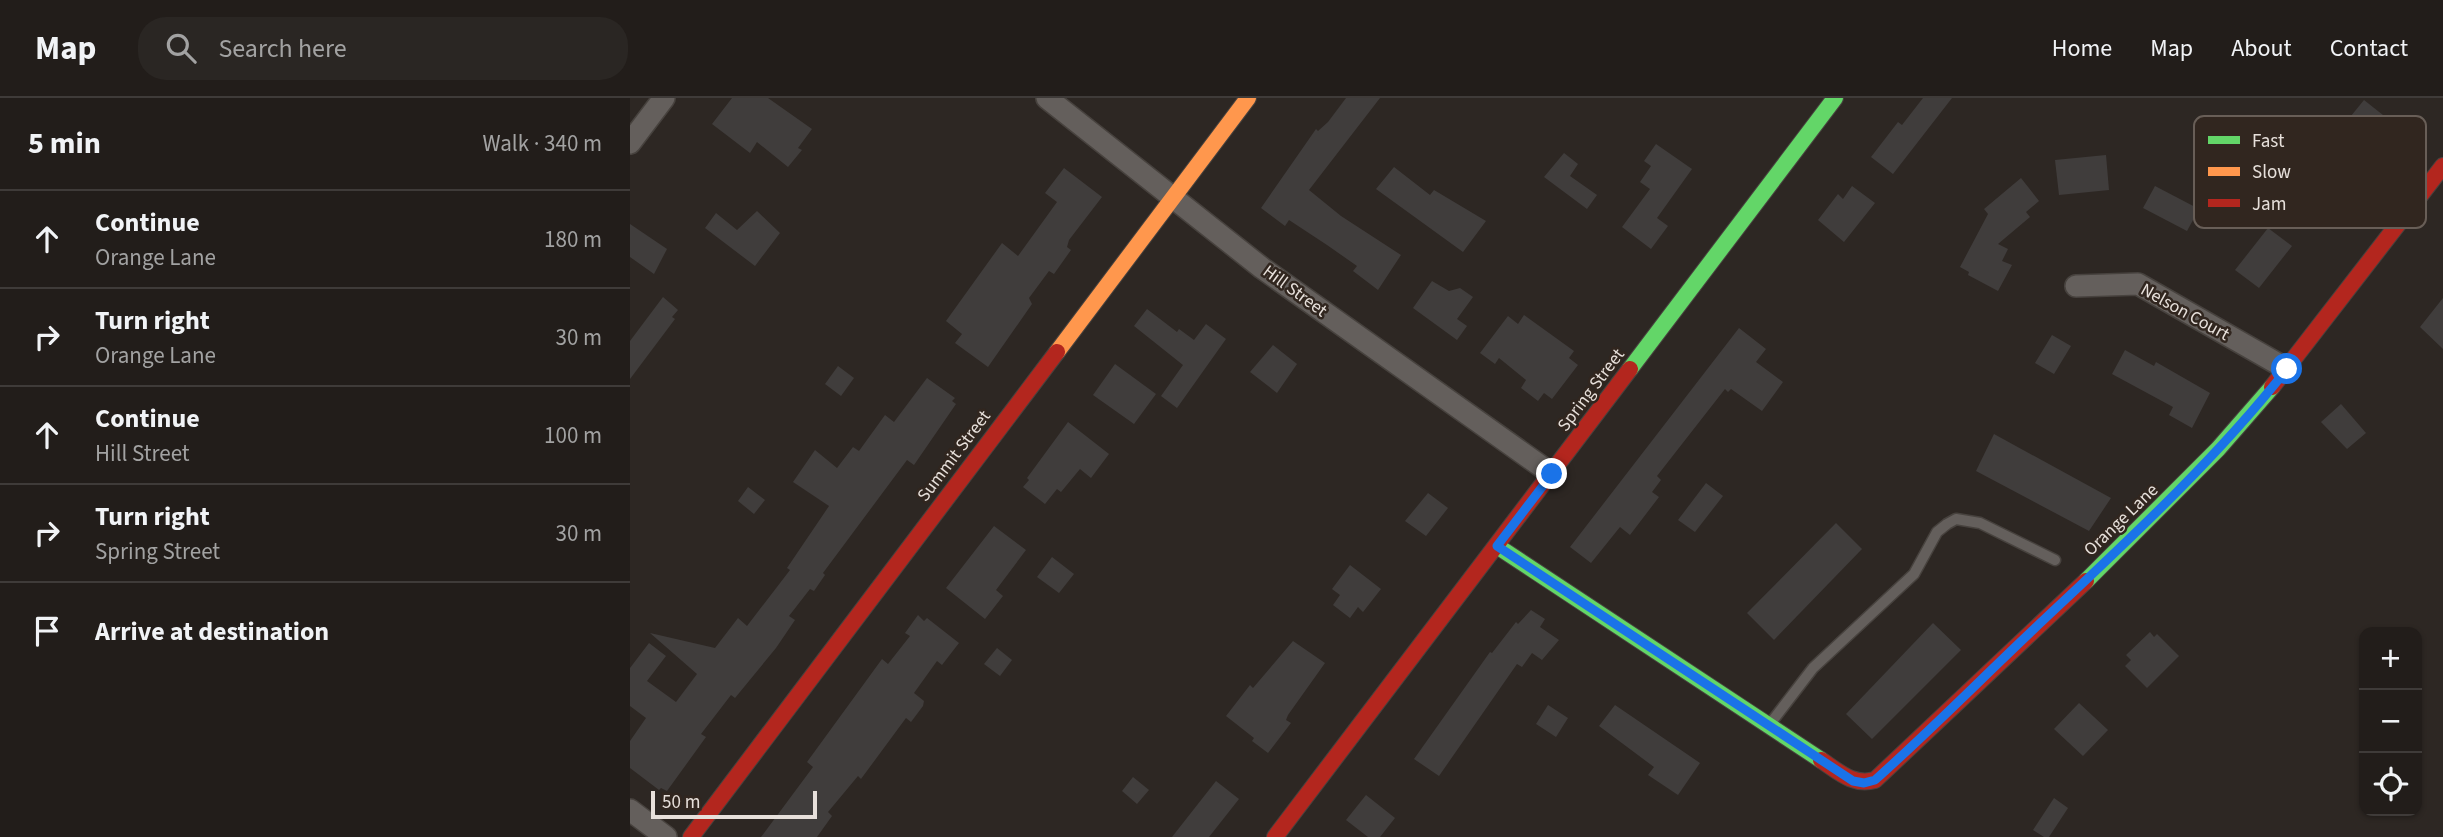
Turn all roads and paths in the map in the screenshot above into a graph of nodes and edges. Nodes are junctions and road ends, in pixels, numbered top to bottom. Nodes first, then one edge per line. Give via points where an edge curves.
1 (664, 98) edge
2 (1047, 98) edge
3 (1248, 98) edge
4 (1835, 98) edge
5 (630, 143) edge
6 (2443, 166) edge
7 (2426, 188) edge
8 (1172, 198) junction
9 (2395, 228) edge
10 (2076, 286) dead end
11 (2287, 369) junction
12 (1552, 474) junction
13 (1497, 546) junction
14 (2055, 560) dead end
15 (1768, 726) junction
16 (630, 810) edge
17 (666, 837) edge
18 (691, 837) edge
19 (1275, 837) edge

1 - 5 street
2 - 8 street, Hill Street
3 - 8 street, Summit Street
4 - 12 street, Spring Street
6 - 7 street, Orange Lane
8 - 12 street, Hill Street via 1262,268
8 - 18 street, Summit Street
9 - 11 street, Orange Lane
10 - 11 street, Nelson Court via 2138,284
11 - 15 street, Orange Lane via 2142,528 1875,780 1853,781
12 - 13 street, Spring Street
13 - 15 street
13 - 19 street, Spring Street
14 - 15 lane via 1980,523 1956,519 1947,524 1937,532 1914,574 1813,668
16 - 17 street

